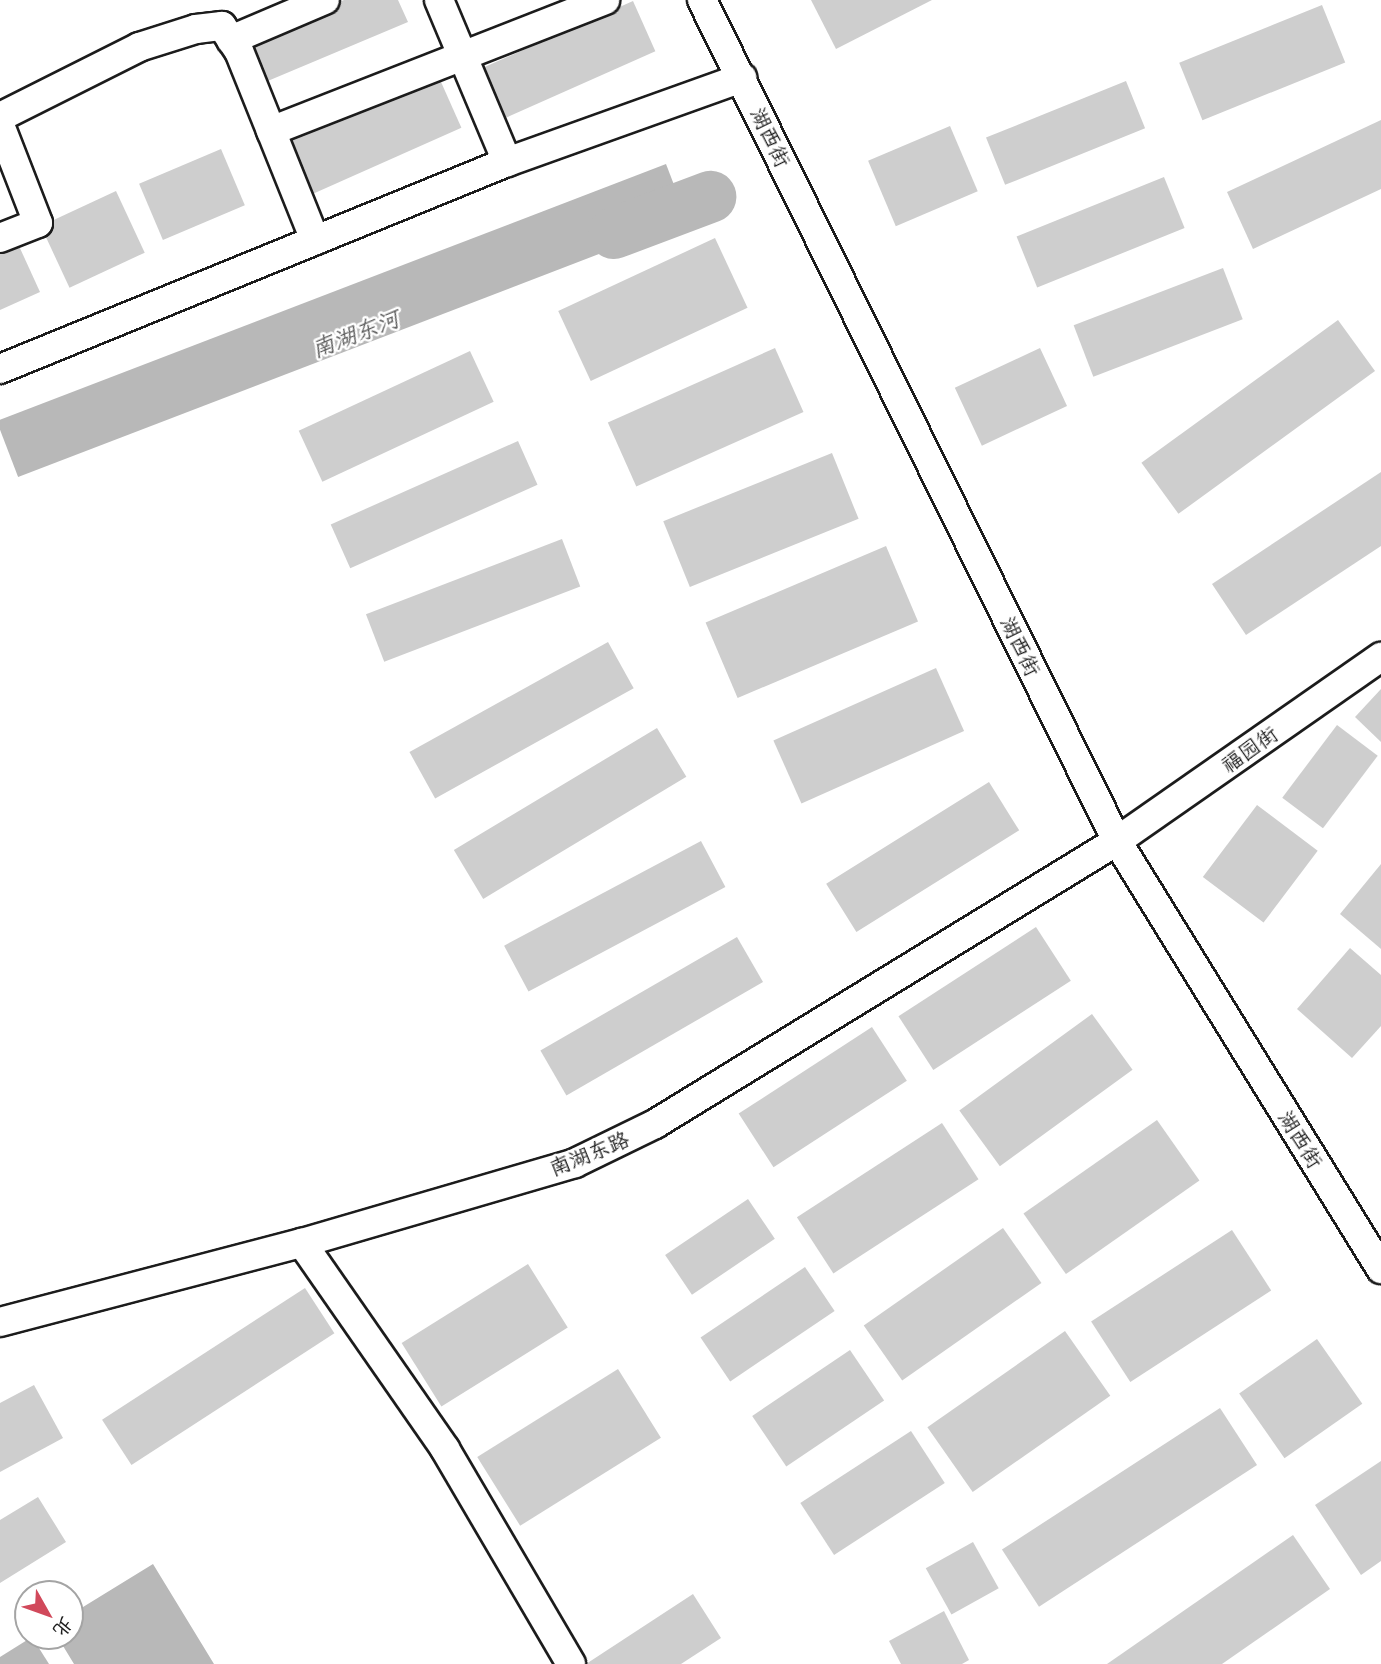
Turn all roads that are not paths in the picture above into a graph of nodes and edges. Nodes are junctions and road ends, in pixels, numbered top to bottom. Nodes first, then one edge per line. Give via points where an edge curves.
1 (326, 0) edge
2 (439, 0) edge
3 (605, 0) edge
4 (702, 0) edge
5 (231, 40) junction
6 (463, 56) junction
7 (742, 78) junction
8 (0, 117) edge
9 (0, 125) edge
10 (271, 131) junction
11 (507, 162) junction
12 (0, 238) edge
13 (314, 240) junction
14 (0, 369) edge
15 (1381, 657) edge
16 (1117, 841) junction
17 (302, 1242) junction
18 (1381, 1269) edge
19 (0, 1322) edge
20 (571, 1664) edge

1 - 5 street
2 - 6 street
3 - 6 street
4 - 7 street, 湖西街
5 - 8 street via 222,26 139,47
5 - 10 street
6 - 10 street
6 - 11 street
7 - 11 street
7 - 16 street, 湖西街
9 - 12 street via 37,223
10 - 13 street
11 - 13 street
13 - 14 street
15 - 16 street, 福园街
16 - 17 street, 南湖东路 via 655,1124 575,1163
16 - 18 street, 湖西街
17 - 19 street, 南湖东路
17 - 20 street via 445,1449

